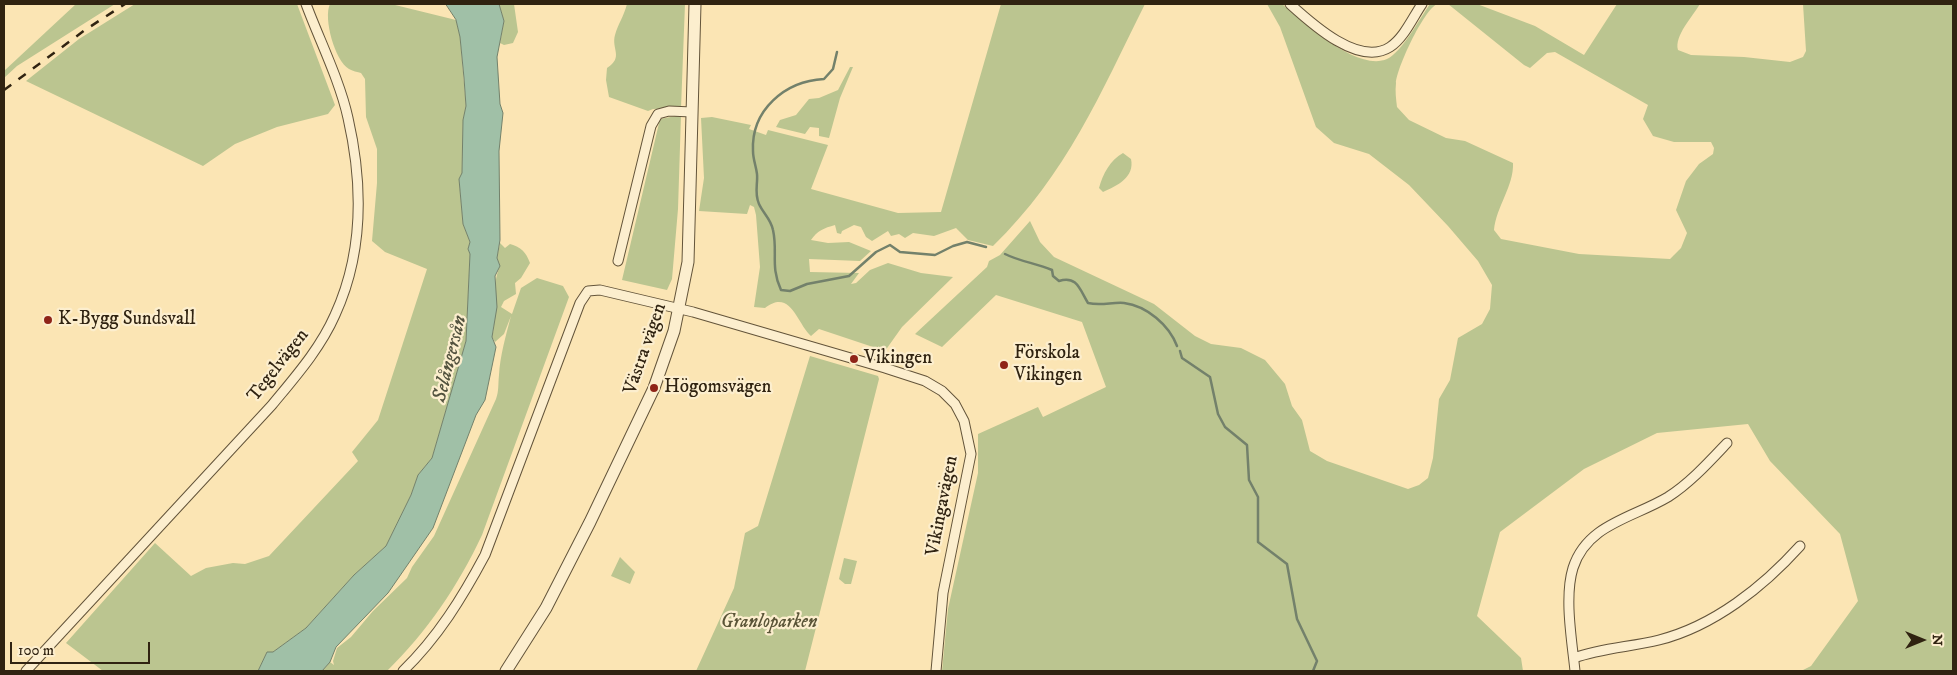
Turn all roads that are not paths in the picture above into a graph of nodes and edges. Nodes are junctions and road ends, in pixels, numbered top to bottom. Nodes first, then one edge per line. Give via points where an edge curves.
1 (306, 4) edge
2 (695, 4) edge
3 (1290, 4) edge
4 (1422, 4) edge
5 (692, 112) junction
6 (618, 261) dead end
7 (679, 308) junction
8 (1727, 443) dead end
9 (1800, 546) dead end
10 (1574, 658) junction
11 (26, 671) edge
12 (403, 671) edge
13 (506, 671) edge
14 (936, 671) edge
15 (1575, 671) edge

1 - 11 street, Tegelvägen via 345,106 357,168 359,223 356,246 335,315 298,374 272,405
2 - 5 street, Västra vägen
3 - 4 street via 1344,44 1371,52 1390,47
5 - 6 street via 669,110 658,114 651,126
5 - 7 street, Västra vägen via 689,243
7 - 12 street via 600,290 588,291 584,295 485,555 441,628
7 - 13 street, Västra vägen via 665,360 641,416 546,608
7 - 14 street, Vikingavägen via 925,381 955,404 964,421 970,454 942,603
8 - 10 street via 1697,474 1668,496 1606,526 1583,547 1573,568 1569,589
9 - 10 street via 1782,567 1699,626 1660,640
10 - 15 street

